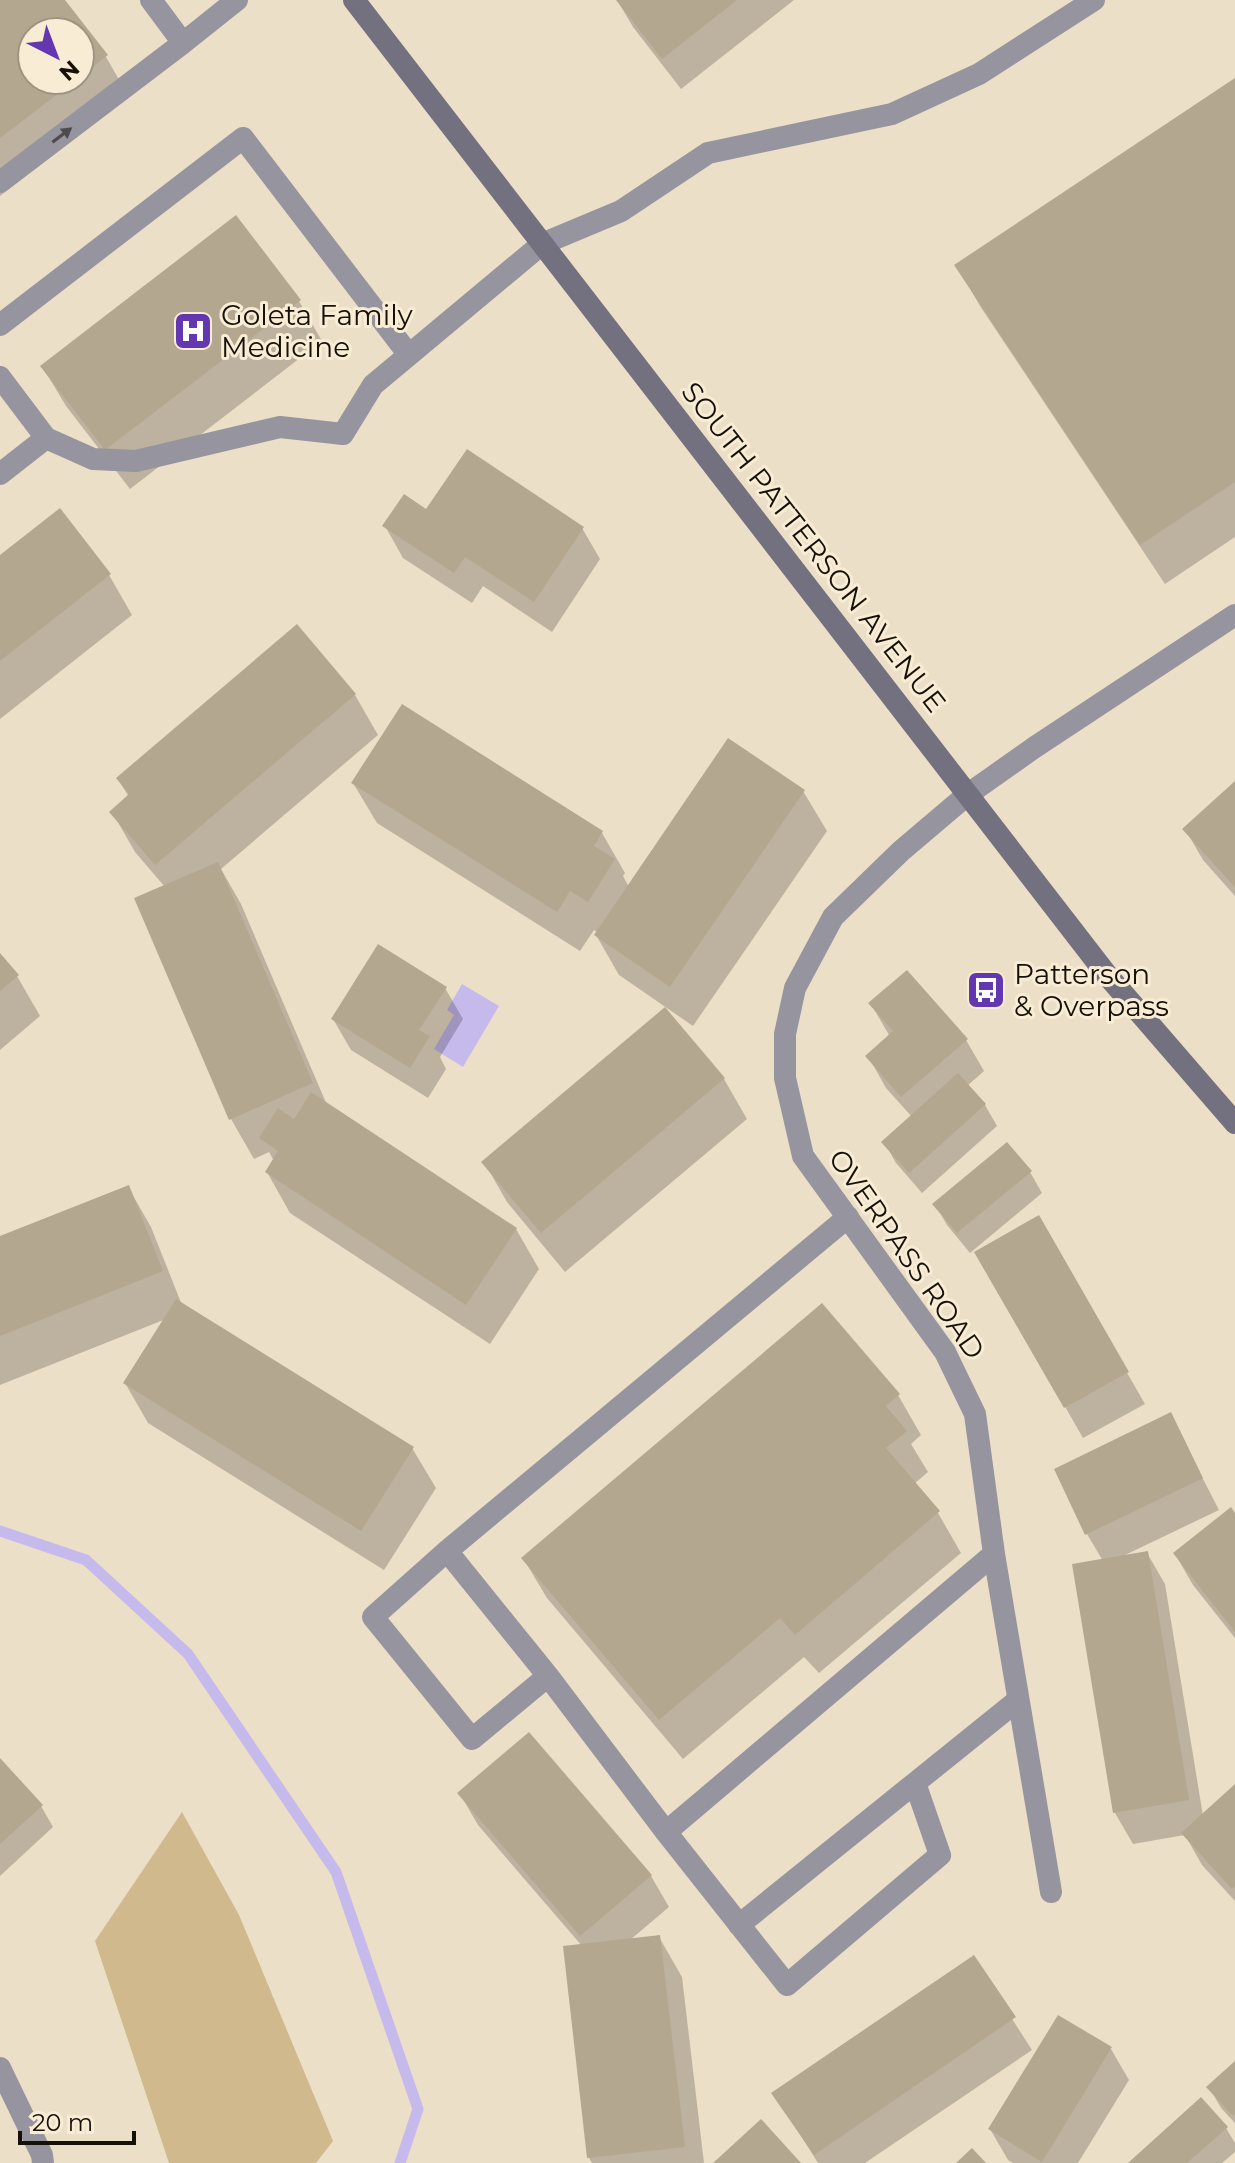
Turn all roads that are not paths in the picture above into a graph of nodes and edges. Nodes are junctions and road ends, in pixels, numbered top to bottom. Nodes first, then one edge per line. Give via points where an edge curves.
1 (151, 0) edge
2 (237, 0) edge
3 (354, 0) edge
4 (1094, 0) edge
5 (183, 43) junction
6 (0, 182) edge
7 (542, 244) junction
8 (0, 325) edge
9 (409, 355) junction
10 (0, 377) edge
11 (46, 438) junction
12 (0, 474) edge
13 (1235, 615) edge
14 (967, 795) junction
15 (1235, 1123) edge
16 (848, 1217) junction
17 (447, 1551) junction
18 (994, 1554) junction
19 (548, 1676) junction
20 (1018, 1700) junction
21 (915, 1783) junction
22 (666, 1832) junction
23 (1051, 1892) dead end
24 (739, 1925) junction
25 (0, 2068) edge
26 (43, 2163) edge

1 - 5 street
2 - 5 street
3 - 7 main road, SOUTH PATTERSON AVENUE
4 - 7 street via 979,74 892,114 708,153 621,211
6 -> 5 street
7 - 9 street
7 - 14 main road, SOUTH PATTERSON AVENUE
8 - 9 street via 243,138
9 - 11 street via 373,385 343,434 280,427 136,461 93,459
10 - 11 street
11 - 12 street
13 - 14 street, OVERPASS ROAD
14 - 15 main road, SOUTH PATTERSON AVENUE via 1107,975
14 - 16 street, OVERPASS ROAD via 833,917 795,988 785,1034 785,1078 803,1156
16 - 17 street
16 - 18 street, OVERPASS ROAD via 945,1352 975,1414
17 - 19 street
17 - 19 street via 373,1617 472,1739
18 - 20 street, OVERPASS ROAD
18 - 22 street
19 - 22 street
20 - 21 street
20 - 23 street, OVERPASS ROAD
21 - 24 street
21 - 24 street via 940,1855 787,1985
22 - 24 street
25 - 26 street

